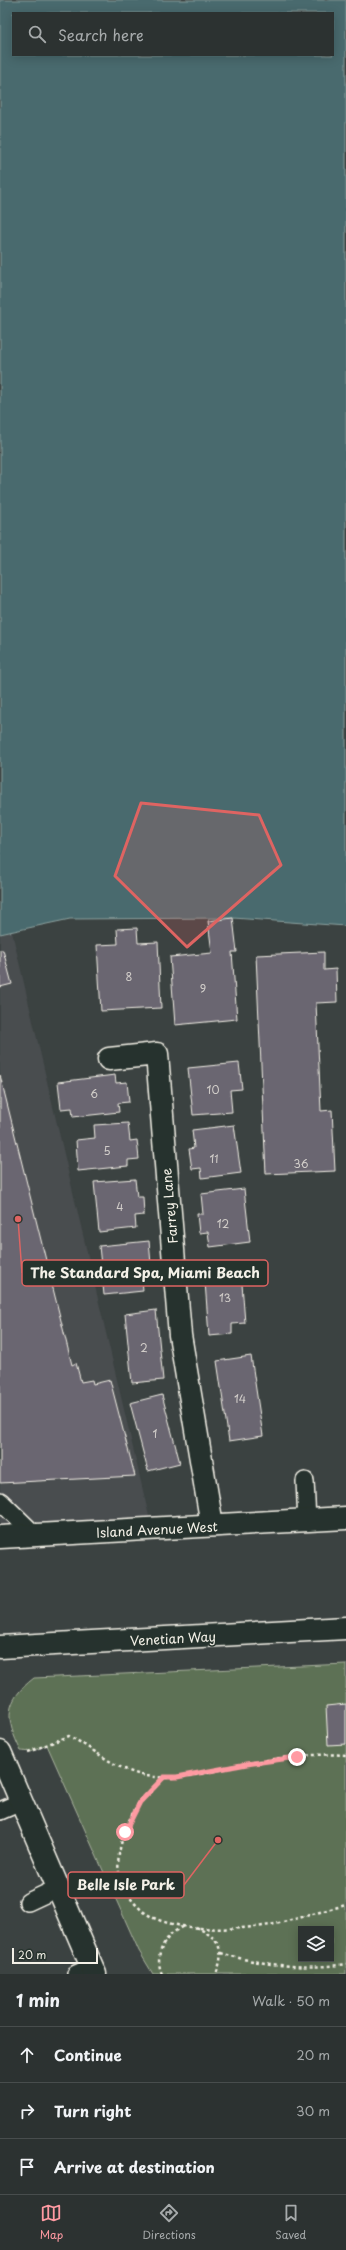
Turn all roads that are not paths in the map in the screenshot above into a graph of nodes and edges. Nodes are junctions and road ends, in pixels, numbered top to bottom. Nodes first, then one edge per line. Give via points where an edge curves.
1 (108, 1059) dead end
2 (305, 1481) dead end
3 (0, 1501) edge
4 (346, 1518) edge
5 (307, 1521) junction
6 (212, 1526) junction
7 (35, 1535) junction
8 (2, 1538) edge
9 (346, 1628) edge
10 (0, 1647) edge
11 (2, 1757) edge
12 (21, 1802) junction
13 (0, 1810) edge
14 (58, 1888) junction
15 (28, 1902) dead end
16 (88, 1972) edge

1 - 6 street, Farrey Lane via 157,1054 180,1335
2 - 5 lane
3 - 7 lane
4 - 5 street, Island Avenue West
5 - 6 street, Island Avenue West
6 - 7 street, Island Avenue West
7 - 8 street, Island Avenue West
9 - 10 street, Venetian Way
11 - 12 street
12 - 13 lane
12 - 14 street
14 - 15 lane
14 - 16 street

